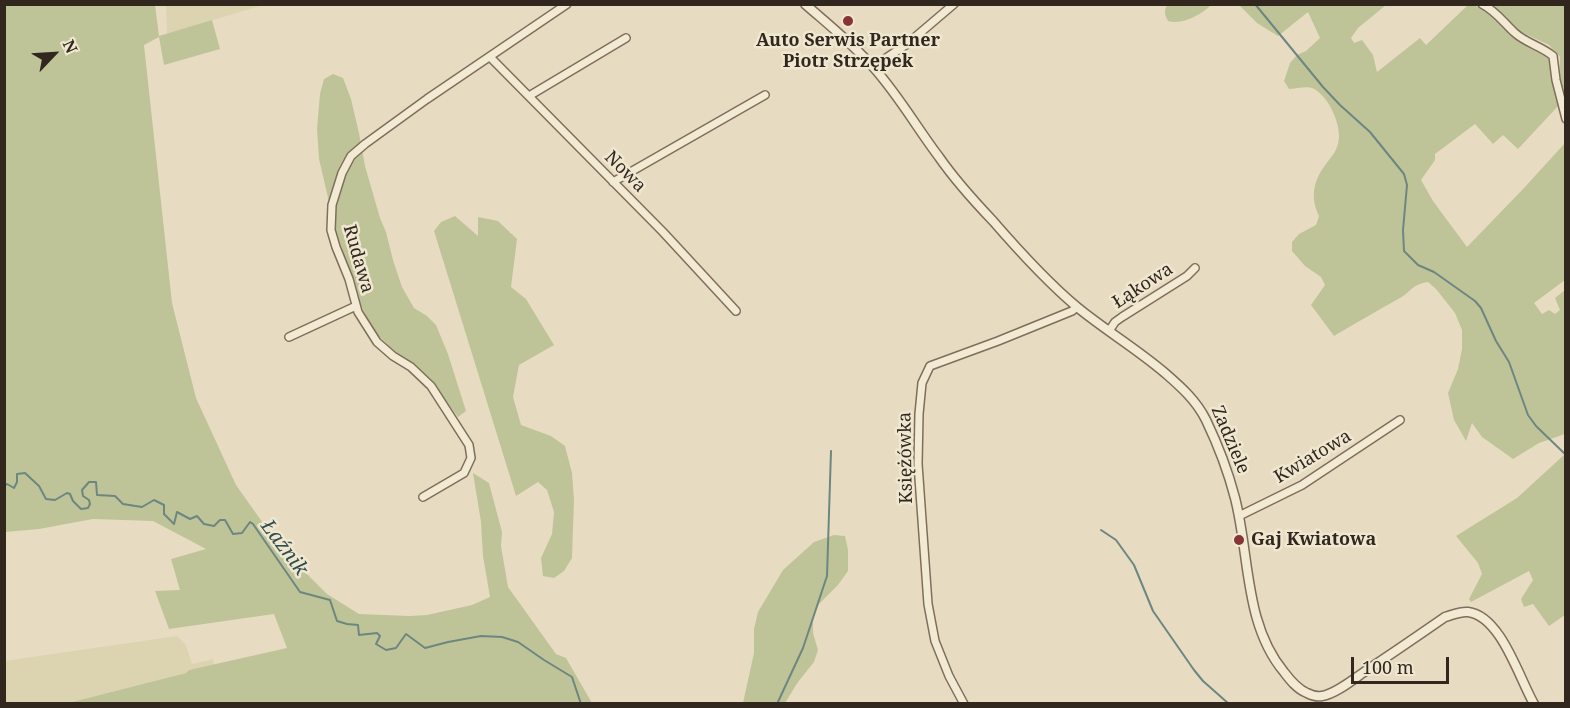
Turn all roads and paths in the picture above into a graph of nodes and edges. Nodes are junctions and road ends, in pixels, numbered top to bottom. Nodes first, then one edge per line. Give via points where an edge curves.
1 (567, 4) edge
2 (805, 4) edge
3 (954, 4) edge
4 (1482, 4) edge
5 (626, 38) dead end
6 (490, 57) junction
7 (873, 67) junction
8 (765, 95) dead end
9 (529, 96) junction
10 (1566, 119) edge
11 (614, 182) junction
12 (1195, 268) dead end
13 (356, 306) junction
14 (1077, 307) junction
15 (736, 311) dead end
16 (1109, 331) junction
17 (289, 337) dead end
18 (1400, 420) dead end
19 (423, 497) dead end
20 (1239, 516) junction
21 (964, 704) edge
22 (1534, 704) edge

1 - 6 street, Rudawa
2 - 7 street, Zadziele
3 - 7 street
4 - 10 street via 1517,35 1553,56
5 - 9 street
6 - 9 street, Nowa
6 - 13 street, Rudawa via 351,156 332,205 331,230
7 - 14 street, Zadziele via 968,195
8 - 11 street
9 - 11 street, Nowa
11 - 15 street, Nowa
12 - 16 street, Łąkowa via 1115,322
13 - 17 street
13 - 19 street, Rudawa via 377,342 431,386 469,445 471,458 464,473
14 - 16 street, Zadziele
14 - 21 street, Księżówka via 930,366 922,383 918,464 928,604 935,641
16 - 20 street, Zadziele via 1145,356 1196,404 1227,471
18 - 20 street, Kwiatowa via 1302,485
20 - 22 street, Zadziele via 1255,612 1264,641 1281,669 1304,692 1323,696 1332,692 1445,617 1466,612 1493,626

